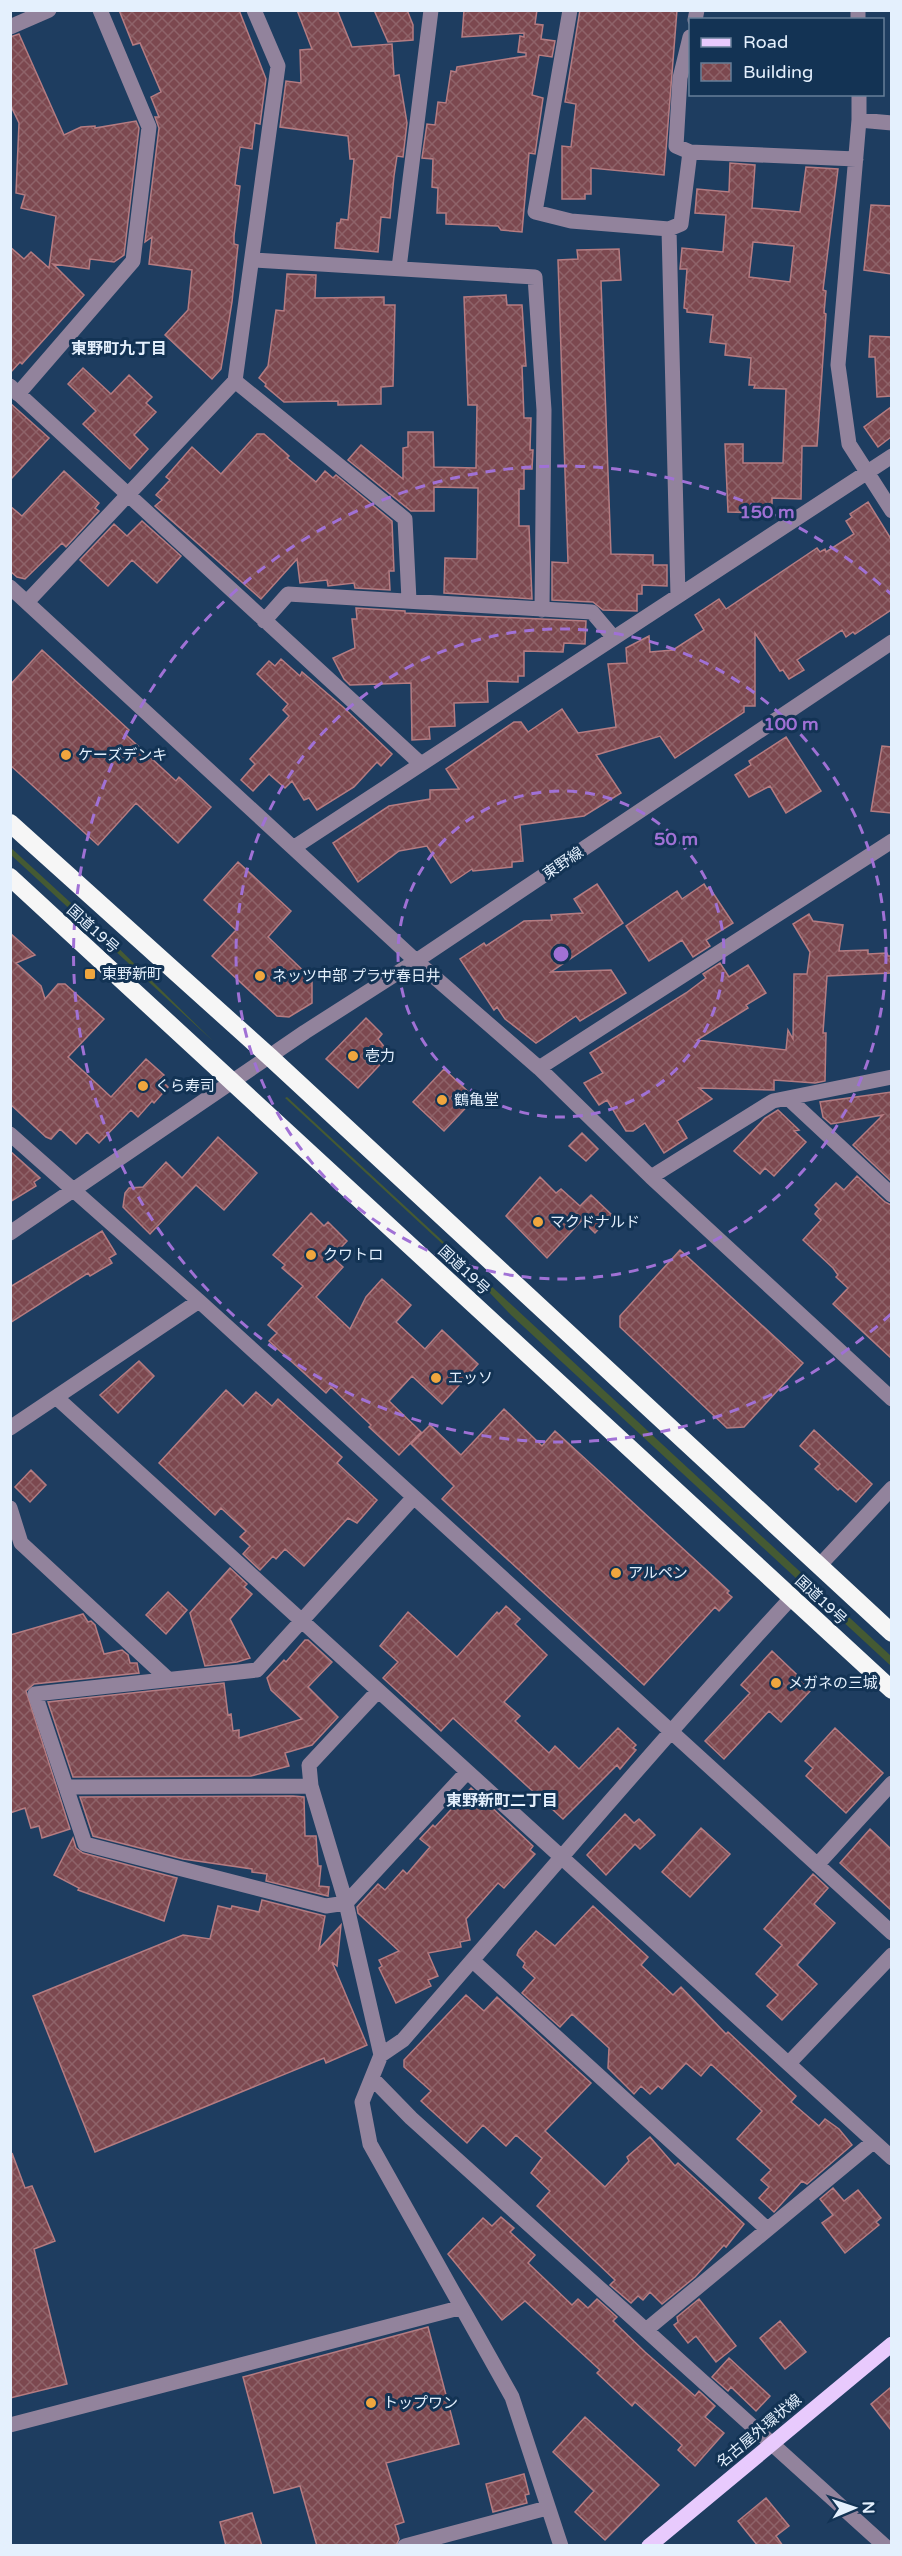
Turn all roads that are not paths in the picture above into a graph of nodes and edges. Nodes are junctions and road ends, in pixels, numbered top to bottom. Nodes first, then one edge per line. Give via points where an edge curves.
1 (49, 10) edge
2 (100, 10) edge
3 (254, 10) edge
4 (431, 10) edge
5 (570, 10) edge
6 (10, 27) edge
7 (689, 41) edge
8 (859, 96) edge
9 (859, 120) junction
10 (891, 123) edge
11 (690, 152) junction
12 (856, 159) junction
13 (669, 229) junction
14 (253, 260) junction
15 (399, 268) junction
16 (236, 381) junction
17 (14, 390) edge
18 (891, 456) edge
19 (866, 474) junction
20 (128, 493) junction
21 (891, 511) edge
22 (10, 587) edge
23 (678, 596) junction
24 (408, 600) junction
25 (27, 602) junction
26 (542, 610) junction
27 (264, 621) junction
28 (614, 638) junction
29 (891, 642) edge
30 (421, 764) junction
31 (10, 823) edge
32 (891, 841) edge
33 (293, 848) junction
34 (10, 877) edge
35 (416, 961) junction
36 (270, 1057) junction
37 (539, 1068) junction
38 (891, 1077) edge
39 (234, 1082) junction
40 (789, 1099) junction
41 (10, 1134) edge
42 (651, 1177) junction
43 (73, 1192) junction
44 (891, 1195) edge
45 (10, 1233) edge
46 (199, 1301) junction
47 (57, 1398) junction
48 (891, 1399) edge
49 (10, 1428) edge
50 (891, 1488) edge
51 (414, 1497) junction
52 (10, 1508) edge
53 (820, 1565) junction
54 (792, 1597) junction
55 (302, 1621) junction
56 (891, 1633) edge
57 (168, 1679) junction
58 (891, 1690) edge
59 (378, 1691) junction
60 (670, 1730) junction
61 (467, 1772) junction
62 (891, 1782) edge
63 (311, 1786) junction
64 (66, 1787) junction
65 (563, 1859) junction
66 (818, 1865) junction
67 (346, 1903) junction
68 (891, 1933) edge
69 (891, 1955) edge
70 (473, 1960) junction
71 (381, 2055) junction
72 (789, 2063) junction
73 (372, 2078) junction
74 (873, 2142) junction
75 (891, 2158) edge
76 (767, 2229) junction
77 (459, 2308) junction
78 (646, 2330) junction
79 (891, 2344) edge
80 (10, 2425) edge
81 (772, 2445) junction
82 (547, 2508) junction
83 (405, 2546) edge
84 (561, 2546) edge
85 (649, 2546) edge
86 (885, 2546) edge

1 - 6 street
2 - 17 street via 149,128 133,261
3 - 14 street via 278,66
4 - 15 street
5 - 13 street via 536,212 571,221
7 - 11 street via 680,78 676,146
8 - 9 street
9 - 10 street
9 - 12 street
11 - 12 street
11 - 13 street via 681,224
12 - 19 street via 838,365 849,444
13 - 23 street
14 - 15 street
14 - 16 street
15 - 26 street via 535,277 544,410
16 - 20 street
16 - 24 street via 405,519
17 - 20 street
18 - 19 street
19 - 21 street
19 - 23 street
20 - 25 street
20 - 27 street
22 - 25 street
23 - 28 street
24 - 26 street
24 - 27 street via 288,594
25 - 33 street
26 - 28 street via 592,612
27 - 30 street
28 - 30 street
29 - 35 street, 東野線
30 - 33 street
31 - 36 highway, 国道19号
32 - 37 street
33 - 35 street
34 - 39 highway, 国道19号
35 - 36 street, 東野線
35 - 37 street
36 - 39 street, 東野線
36 - 53 highway, 国道19号
37 - 42 street
38 - 40 street
39 - 43 street, 東野線
39 - 54 highway, 国道19号
40 - 42 street via 773,1101
40 - 44 street
41 - 43 street
42 - 48 street
43 - 45 street, 東野線
43 - 46 street
46 - 47 street
46 - 51 street
47 - 49 street
47 - 55 street
50 - 53 street
51 - 55 street
51 - 60 street
52 - 57 street via 21,1543
53 - 56 highway, 国道19号
54 - 58 highway, 国道19号
54 - 60 street
55 - 57 street via 257,1670
55 - 59 street
57 - 64 street via 35,1695
59 - 61 street
59 - 63 street via 309,1765
60 - 65 street
60 - 66 street
61 - 65 street
61 - 67 street
62 - 66 street
63 - 64 street
63 - 67 street
64 - 67 street via 85,1844 326,1906
65 - 70 street
65 - 72 street
66 - 68 street
67 - 71 street
69 - 72 street
70 - 71 street via 403,2040
70 - 76 street
71 - 73 street
72 - 74 street
73 - 77 street via 362,2102 370,2144
73 - 78 street via 411,2118
74 - 75 street
74 - 76 street
76 - 78 street
77 - 80 street
77 - 82 street via 512,2397
78 - 81 street
79 - 81 main road, 名古屋外環状線
81 - 85 main road, 名古屋外環状線
81 - 86 street
82 - 83 street
82 - 84 street

